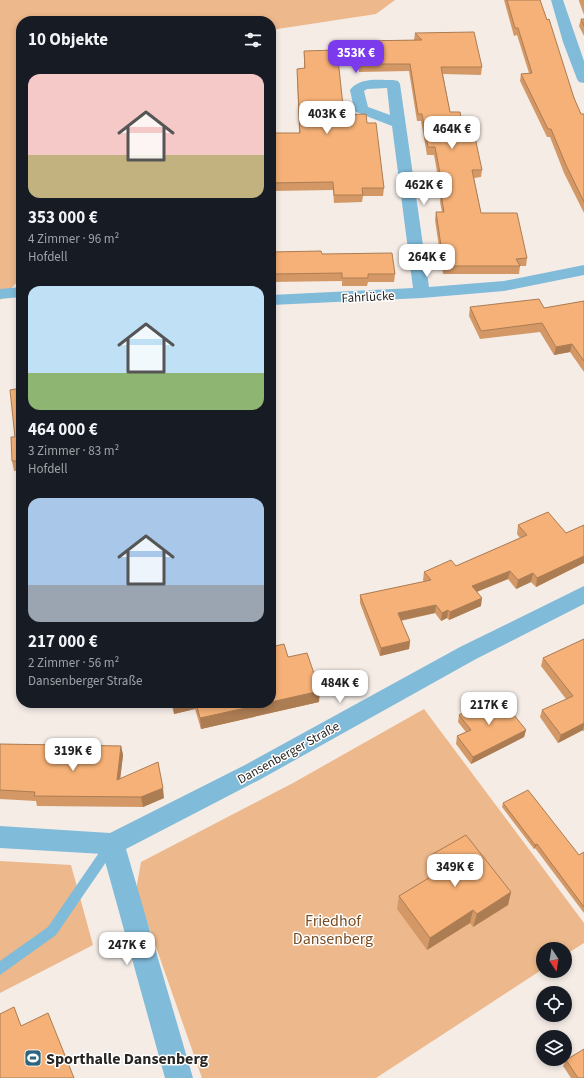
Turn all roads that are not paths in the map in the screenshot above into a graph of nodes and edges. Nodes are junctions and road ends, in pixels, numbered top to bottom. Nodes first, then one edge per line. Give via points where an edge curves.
1 (557, 0) edge
2 (584, 79) edge
3 (397, 123) dead end
4 (584, 270) edge
5 (16, 292) edge
6 (2, 293) edge
7 (422, 293) junction
8 (276, 300) edge
9 (583, 595) edge
10 (0, 837) edge
11 (112, 844) junction
12 (0, 969) edge
13 (179, 1078) edge

1 - 2 street
3 - 7 street
4 - 7 street, Fahrlücke via 504,286
5 - 6 street
7 - 8 street, Fahrlücke
9 - 11 street, Dansenberger Straße via 468,653 254,772
10 - 11 street
11 - 12 lane via 52,931
11 - 13 street

